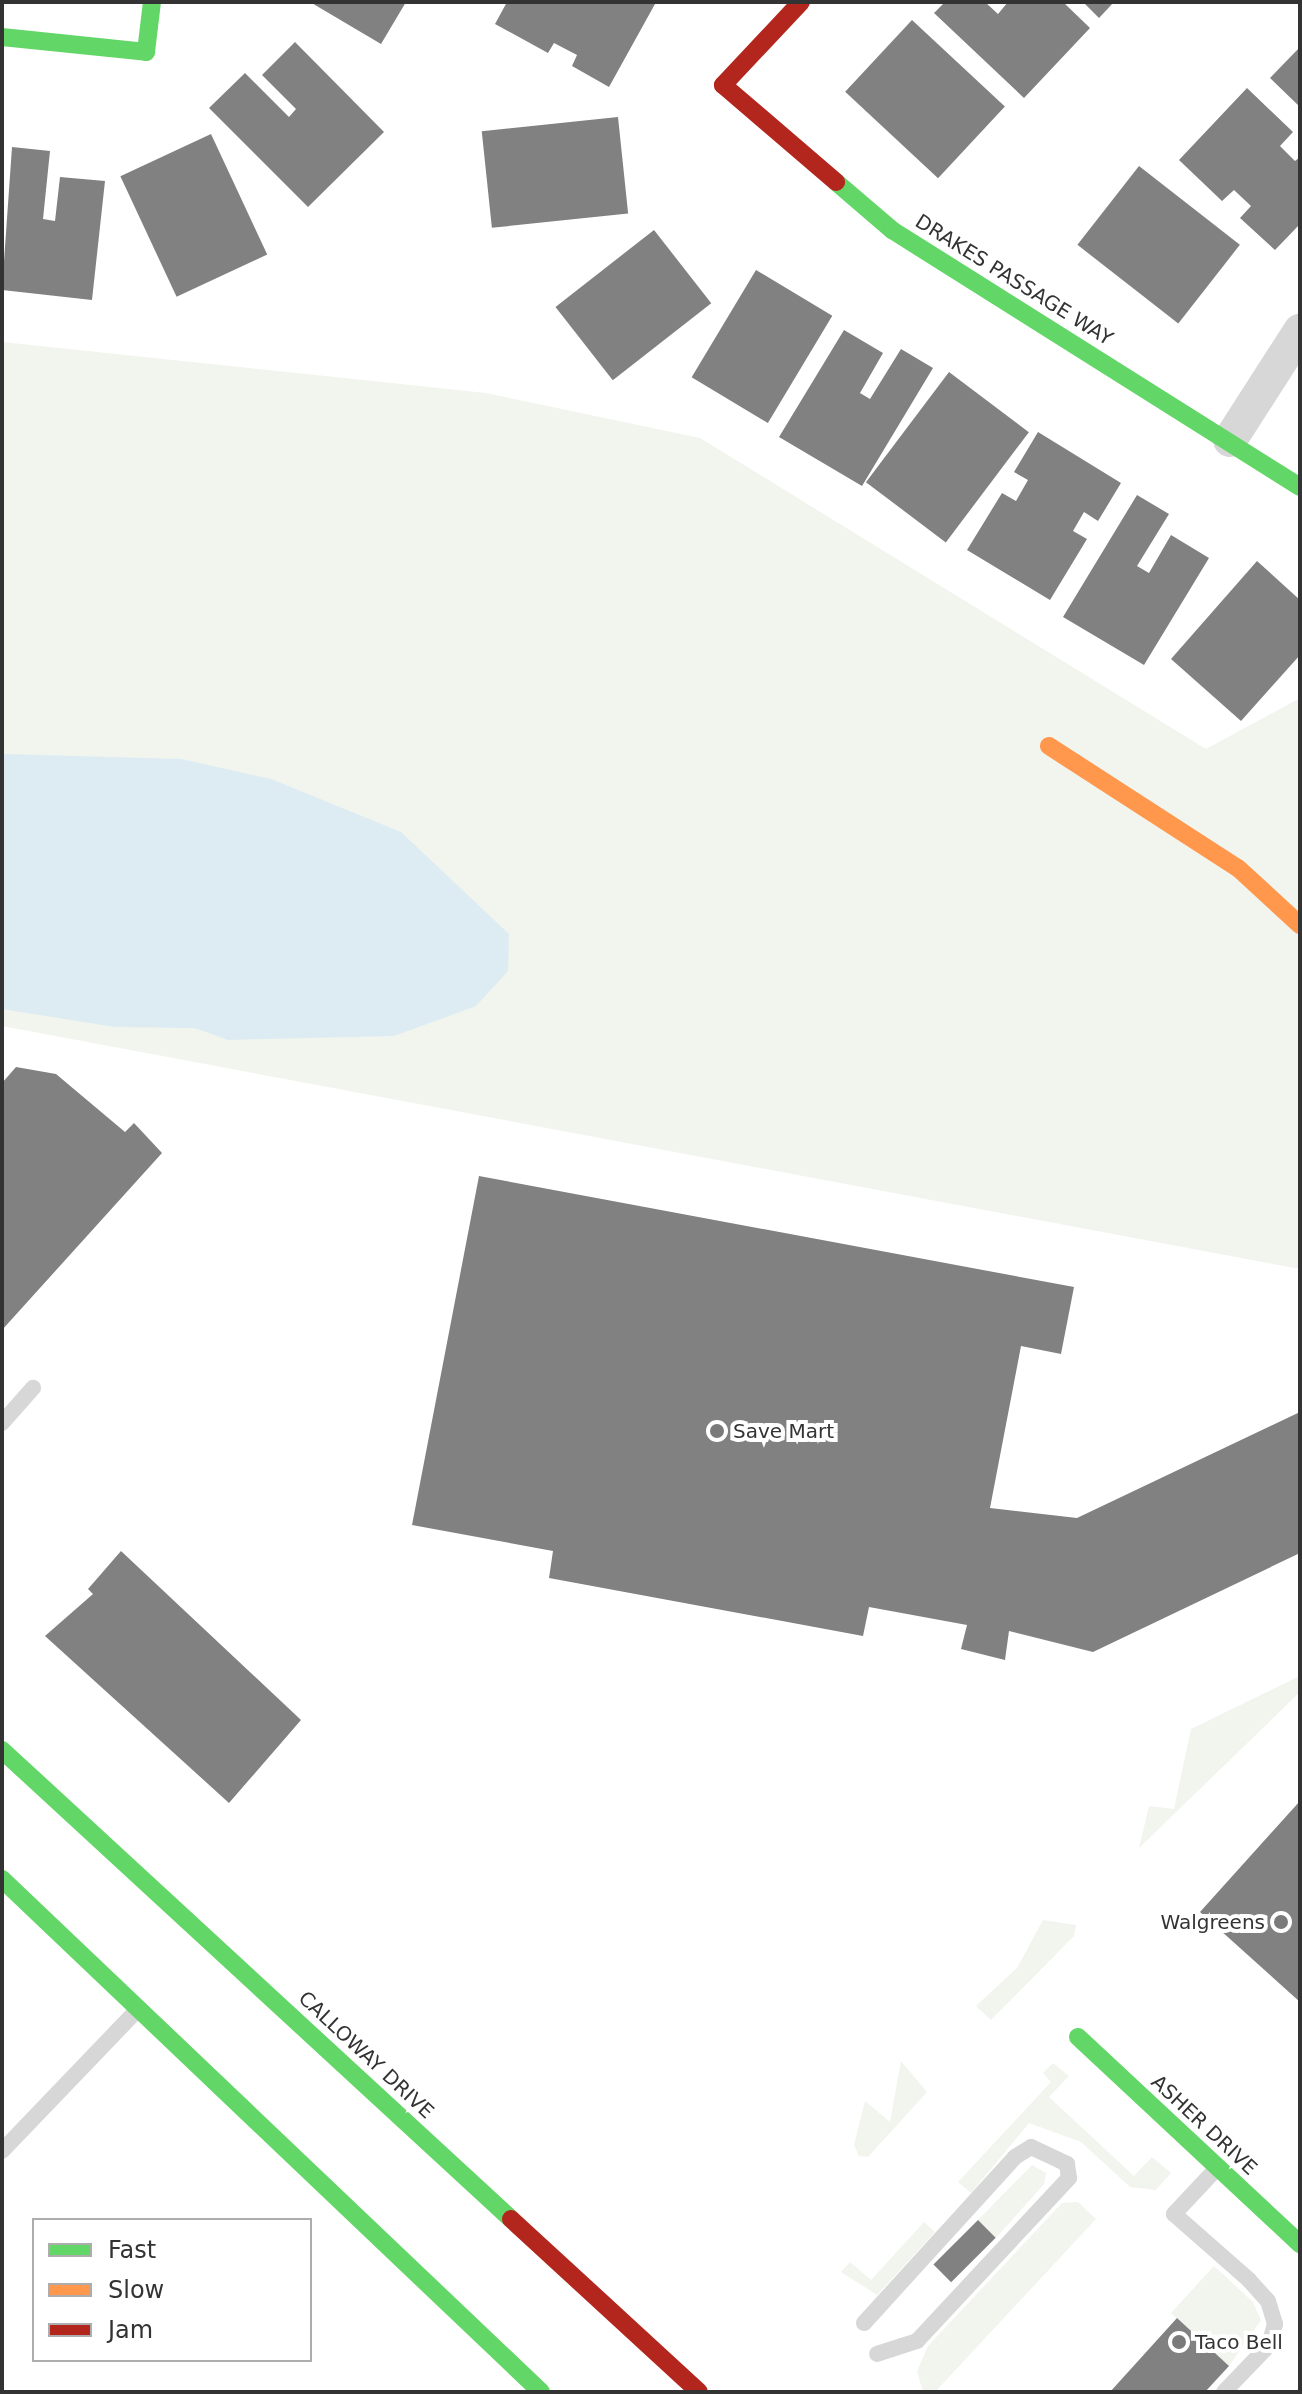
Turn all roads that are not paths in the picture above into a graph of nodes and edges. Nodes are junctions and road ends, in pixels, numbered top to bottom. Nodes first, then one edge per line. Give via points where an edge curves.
1 (152, 2) edge
2 (801, 2) edge
3 (2, 37) edge
4 (1300, 331) edge
5 (1230, 440) junction
6 (1300, 487) edge
7 (1049, 746) dead end
8 (1300, 925) edge
9 (33, 1388) dead end
10 (2, 1423) edge
11 (2, 1750) edge
12 (2, 1879) edge
13 (138, 2009) junction
14 (1078, 2037) dead end
15 (2, 2151) edge
16 (1218, 2167) junction
17 (1300, 2244) edge
18 (864, 2323) dead end
19 (877, 2354) dead end
20 (541, 2392) edge
21 (699, 2392) edge
22 (1224, 2392) edge

1 - 3 main road via 146,52
2 - 5 main road, DRAKES PASSAGE WAY via 723,85 892,230
4 - 5 street
5 - 6 main road, DRAKES PASSAGE WAY
7 - 8 main road via 1239,869
9 - 10 lane
11 - 21 main road, CALLOWAY DRIVE
12 - 13 main road
13 - 15 lane
13 - 20 main road
14 - 16 main road, ASHER DRIVE
16 - 17 main road, ASHER DRIVE
16 - 22 lane via 1174,2214 1258,2291 1275,2324 1269,2345
18 - 19 lane via 1015,2157 1031,2147 1067,2164 1069,2178 917,2341

